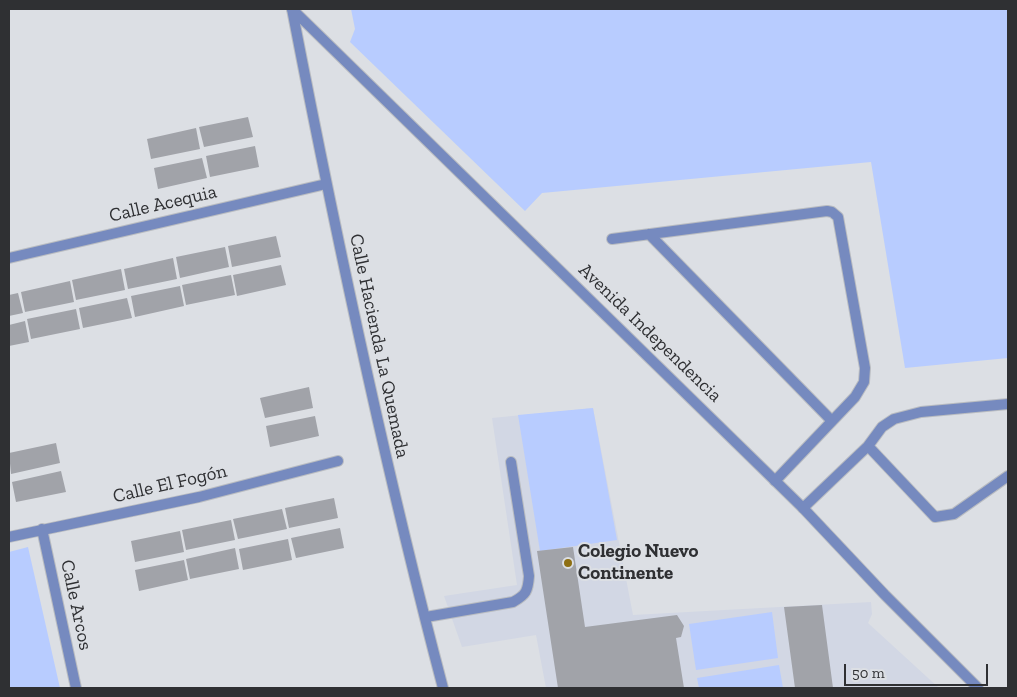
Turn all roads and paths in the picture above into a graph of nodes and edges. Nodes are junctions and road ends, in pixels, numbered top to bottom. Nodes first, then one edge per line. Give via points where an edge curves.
1 (292, 9) edge
2 (326, 184) junction
3 (649, 234) junction
4 (612, 239) dead end
5 (9, 258) edge
6 (1008, 404) edge
7 (832, 420) junction
8 (868, 446) junction
9 (338, 461) dead end
10 (511, 462) dead end
11 (1008, 476) edge
12 (775, 481) junction
13 (803, 508) junction
14 (42, 529) junction
15 (9, 537) edge
16 (426, 617) junction
17 (76, 688) edge
18 (443, 688) edge
19 (978, 688) edge

1 - 2 street, Calle Hacienda La Quemada
1 - 12 street, Avenida Independencia
2 - 5 street, Calle Acequia
2 - 16 street, Calle Hacienda La Quemada via 384,452
3 - 4 street
3 - 7 street
3 - 7 street via 827,211 836,214 840,220 865,376 860,391
6 - 8 street via 906,414 882,427
7 - 12 street
8 - 11 street via 935,517 954,514
8 - 13 street
9 - 14 street, Calle El Fogón via 190,499
10 - 16 street via 529,576 528,591 513,602
12 - 13 street, Avenida Independencia
13 - 19 street, Avenida Independencia via 884,595
14 - 15 street, Calle El Fogón
14 - 17 street, Calle Arcos
16 - 18 street, Calle Hacienda La Quemada

